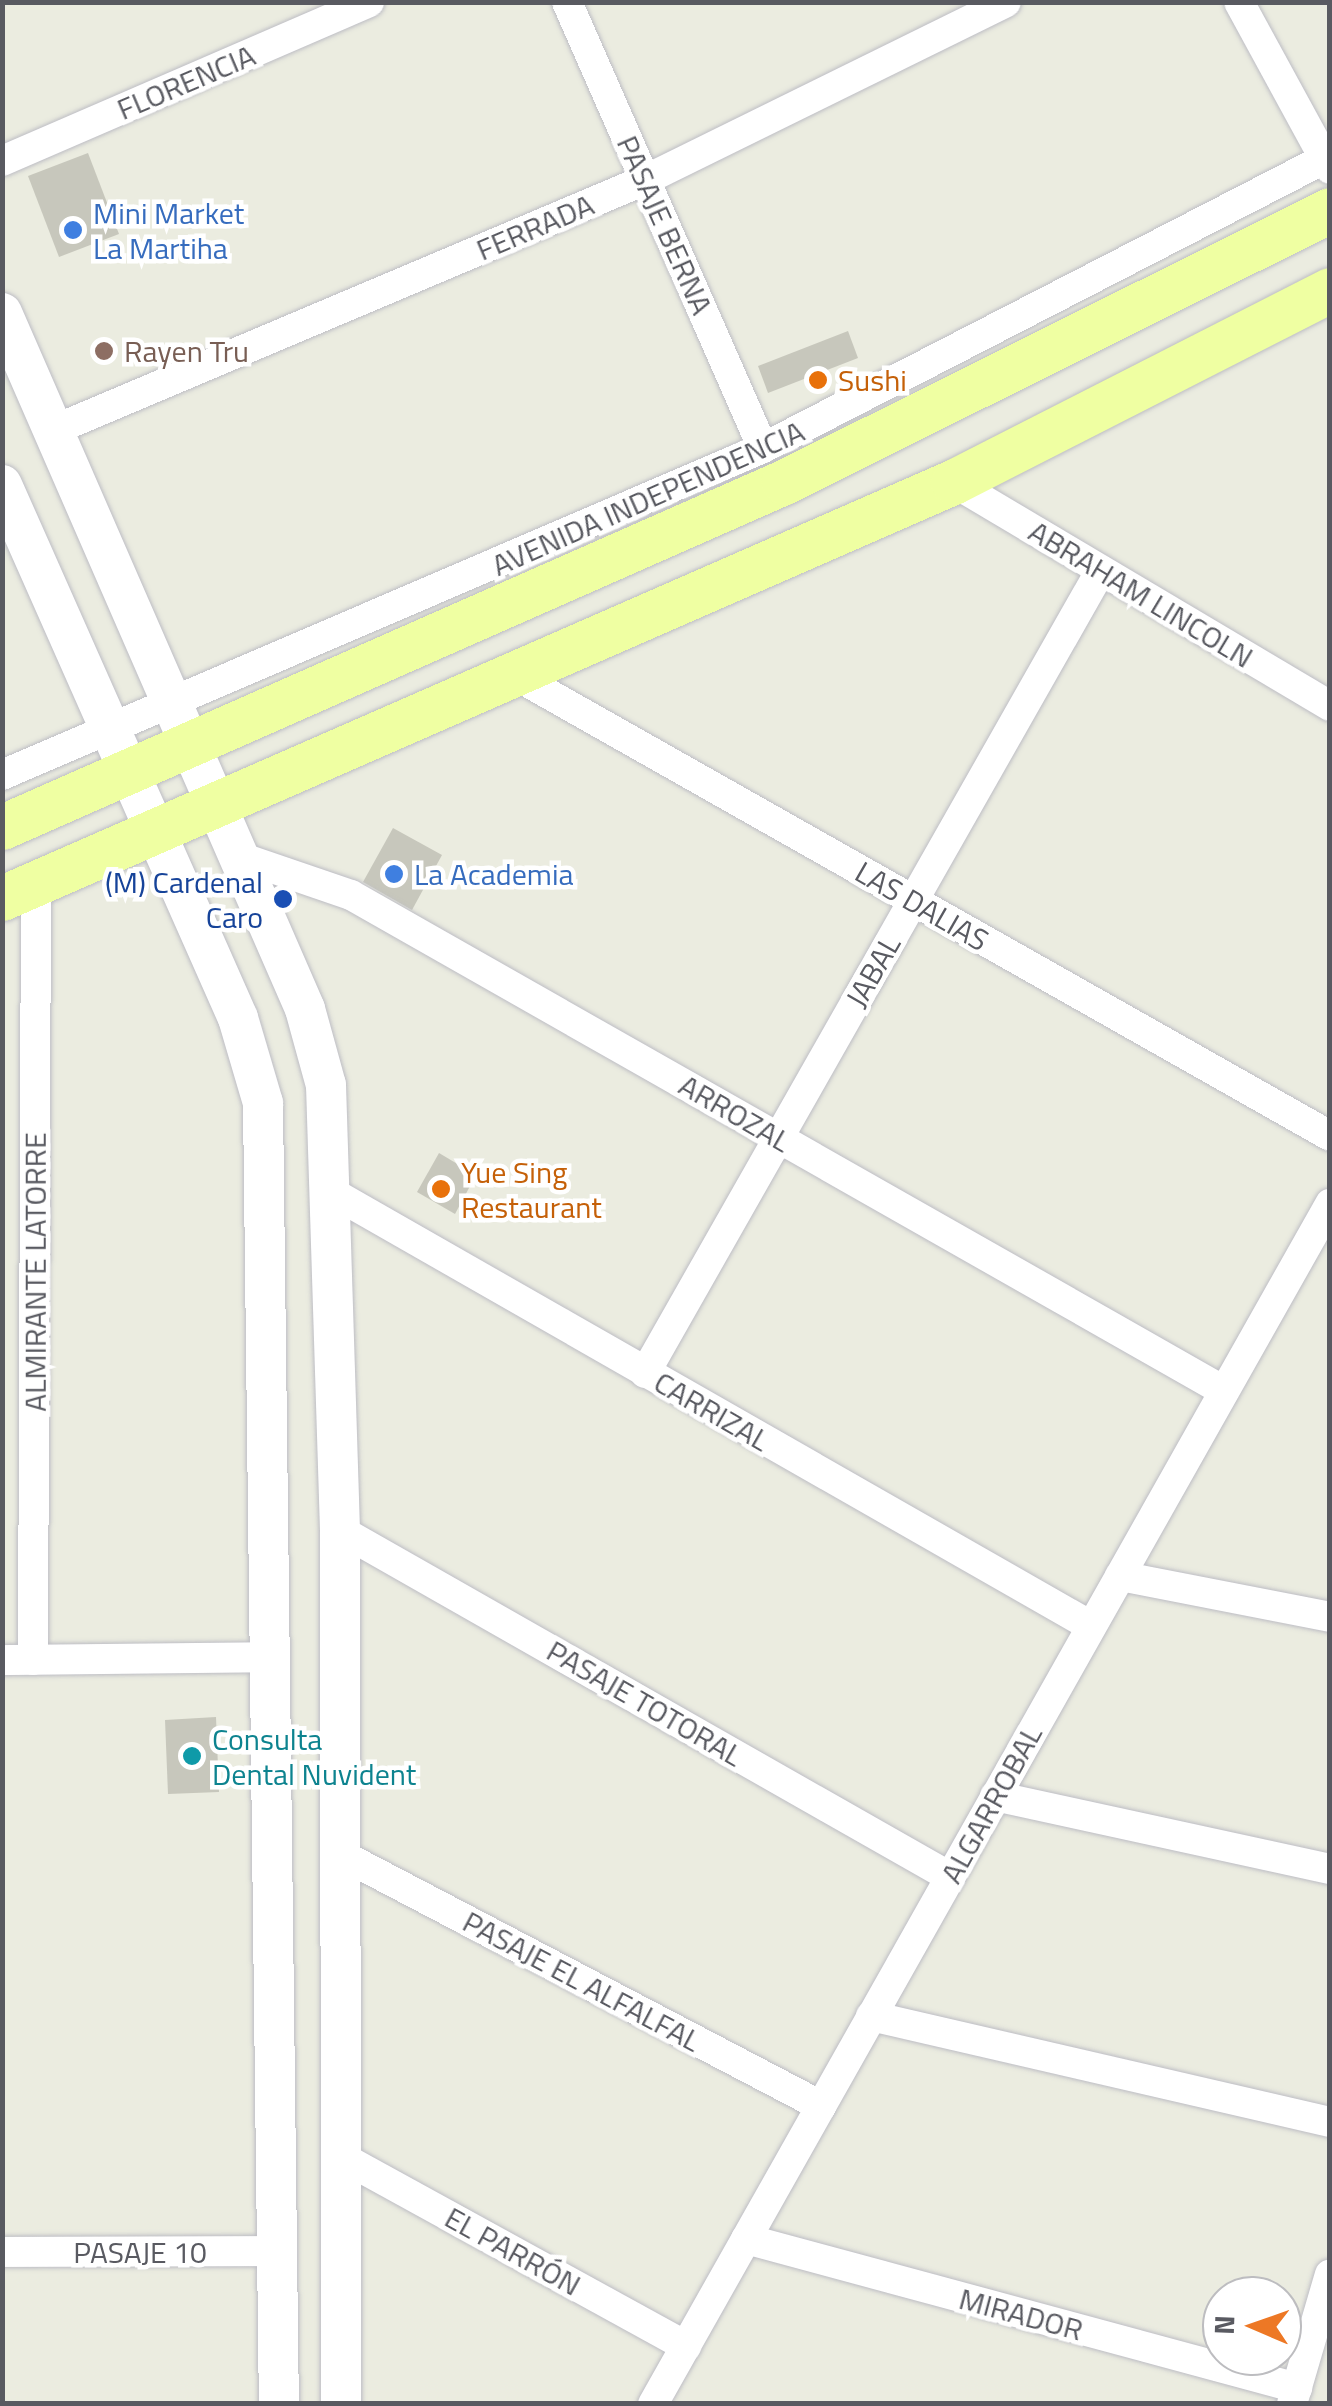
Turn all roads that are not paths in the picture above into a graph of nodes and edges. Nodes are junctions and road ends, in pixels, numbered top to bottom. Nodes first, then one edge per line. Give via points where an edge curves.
1 (369, 2) edge
2 (567, 2) edge
3 (1006, 2) edge
4 (1239, 2) edge
5 (2, 161) edge
6 (1328, 162) edge
7 (645, 180) junction
8 (1330, 210) edge
9 (1330, 290) edge
10 (2, 314) edge
11 (16, 370) edge
12 (54, 430) junction
13 (764, 448) junction
14 (954, 482) junction
15 (2, 485) edge
16 (1101, 570) junction
17 (515, 674) junction
18 (1330, 706) edge
19 (181, 724) junction
20 (120, 751) junction
21 (2, 775) edge
22 (216, 806) junction
23 (2, 827) edge
24 (157, 833) junction
25 (237, 856) junction
26 (19, 890) edge
27 (913, 901) junction
28 (1330, 1136) edge
29 (778, 1138) junction
30 (333, 1194) junction
31 (1330, 1204) edge
32 (645, 1372) junction
33 (1224, 1391) junction
34 (340, 1530) junction
35 (1120, 1576) junction
36 (1330, 1617) edge
37 (1091, 1626) junction
38 (273, 1658) junction
39 (2, 1660) edge
40 (34, 1660) junction
41 (996, 1796) junction
42 (342, 1855) junction
43 (1330, 1869) edge
44 (950, 1877) junction
45 (871, 2016) junction
46 (821, 2106) junction
47 (1330, 2122) edge
48 (340, 2156) junction
49 (746, 2240) junction
50 (278, 2251) junction
51 (2, 2252) edge
52 (1330, 2274) edge
53 (686, 2346) junction
54 (1294, 2396) edge
55 (279, 2404) edge
56 (341, 2404) edge
57 (653, 2404) edge

1 - 5 street, FLORENCIA
2 - 7 street, PASAJE BERNA
3 - 7 street, FERRADA
4 - 6 street
6 - 13 street, AVENIDA INDEPENDENCIA
7 - 12 street, FERRADA
7 - 13 street, PASAJE BERNA
8 - 19 main road, AVENIDA INDEPENDENCIA via 784,482
9 - 14 main road
10 - 11 main road
11 - 12 main road
12 - 19 main road
13 - 19 street, AVENIDA INDEPENDENCIA
14 - 16 street, ABRAHAM LINCOLN
14 - 17 main road
15 - 20 main road
16 - 18 street, ABRAHAM LINCOLN
16 - 27 street, JABAL
17 - 22 main road
17 - 27 street, LAS DALIAS
19 - 20 main road, AVENIDA INDEPENDENCIA
19 - 22 main road
20 - 21 street, AVENIDA INDEPENDENCIA
20 - 23 main road, AVENIDA INDEPENDENCIA
20 - 24 main road
22 - 24 main road
22 - 25 main road
24 - 26 main road
24 - 38 main road via 238,1018 264,1103
25 - 29 street, ARROZAL via 351,895
25 - 30 main road via 318,1046
26 - 40 street, ALMIRANTE LATORRE
27 - 28 street, LAS DALIAS
27 - 29 street, JABAL
29 - 32 street, JABAL
29 - 33 street, ARROZAL
30 - 32 street, CARRIZAL
30 - 34 main road
31 - 33 street, ALGARROBAL
32 - 37 street, CARRIZAL
33 - 35 street, ALGARROBAL
34 - 42 main road
34 - 44 street, PASAJE TOTORAL
35 - 36 street
35 - 37 street, ALGARROBAL
37 - 41 street, ALGARROBAL
38 - 40 street
38 - 50 main road
39 - 40 street
41 - 43 street
41 - 44 street, ALGARROBAL
42 - 46 street, PASAJE EL ALFALFAL
42 - 48 main road
44 - 45 street, ALGARROBAL
45 - 46 street, ALGARROBAL
45 - 47 street
46 - 49 street, ALGARROBAL
48 - 53 street, EL PARRÓN
48 - 56 main road
49 - 53 street, ALGARROBAL
49 - 54 street, MIRADOR
50 - 51 street, PASAJE 10
50 - 55 main road
52 - 54 street
53 - 57 street, ALGARROBAL

